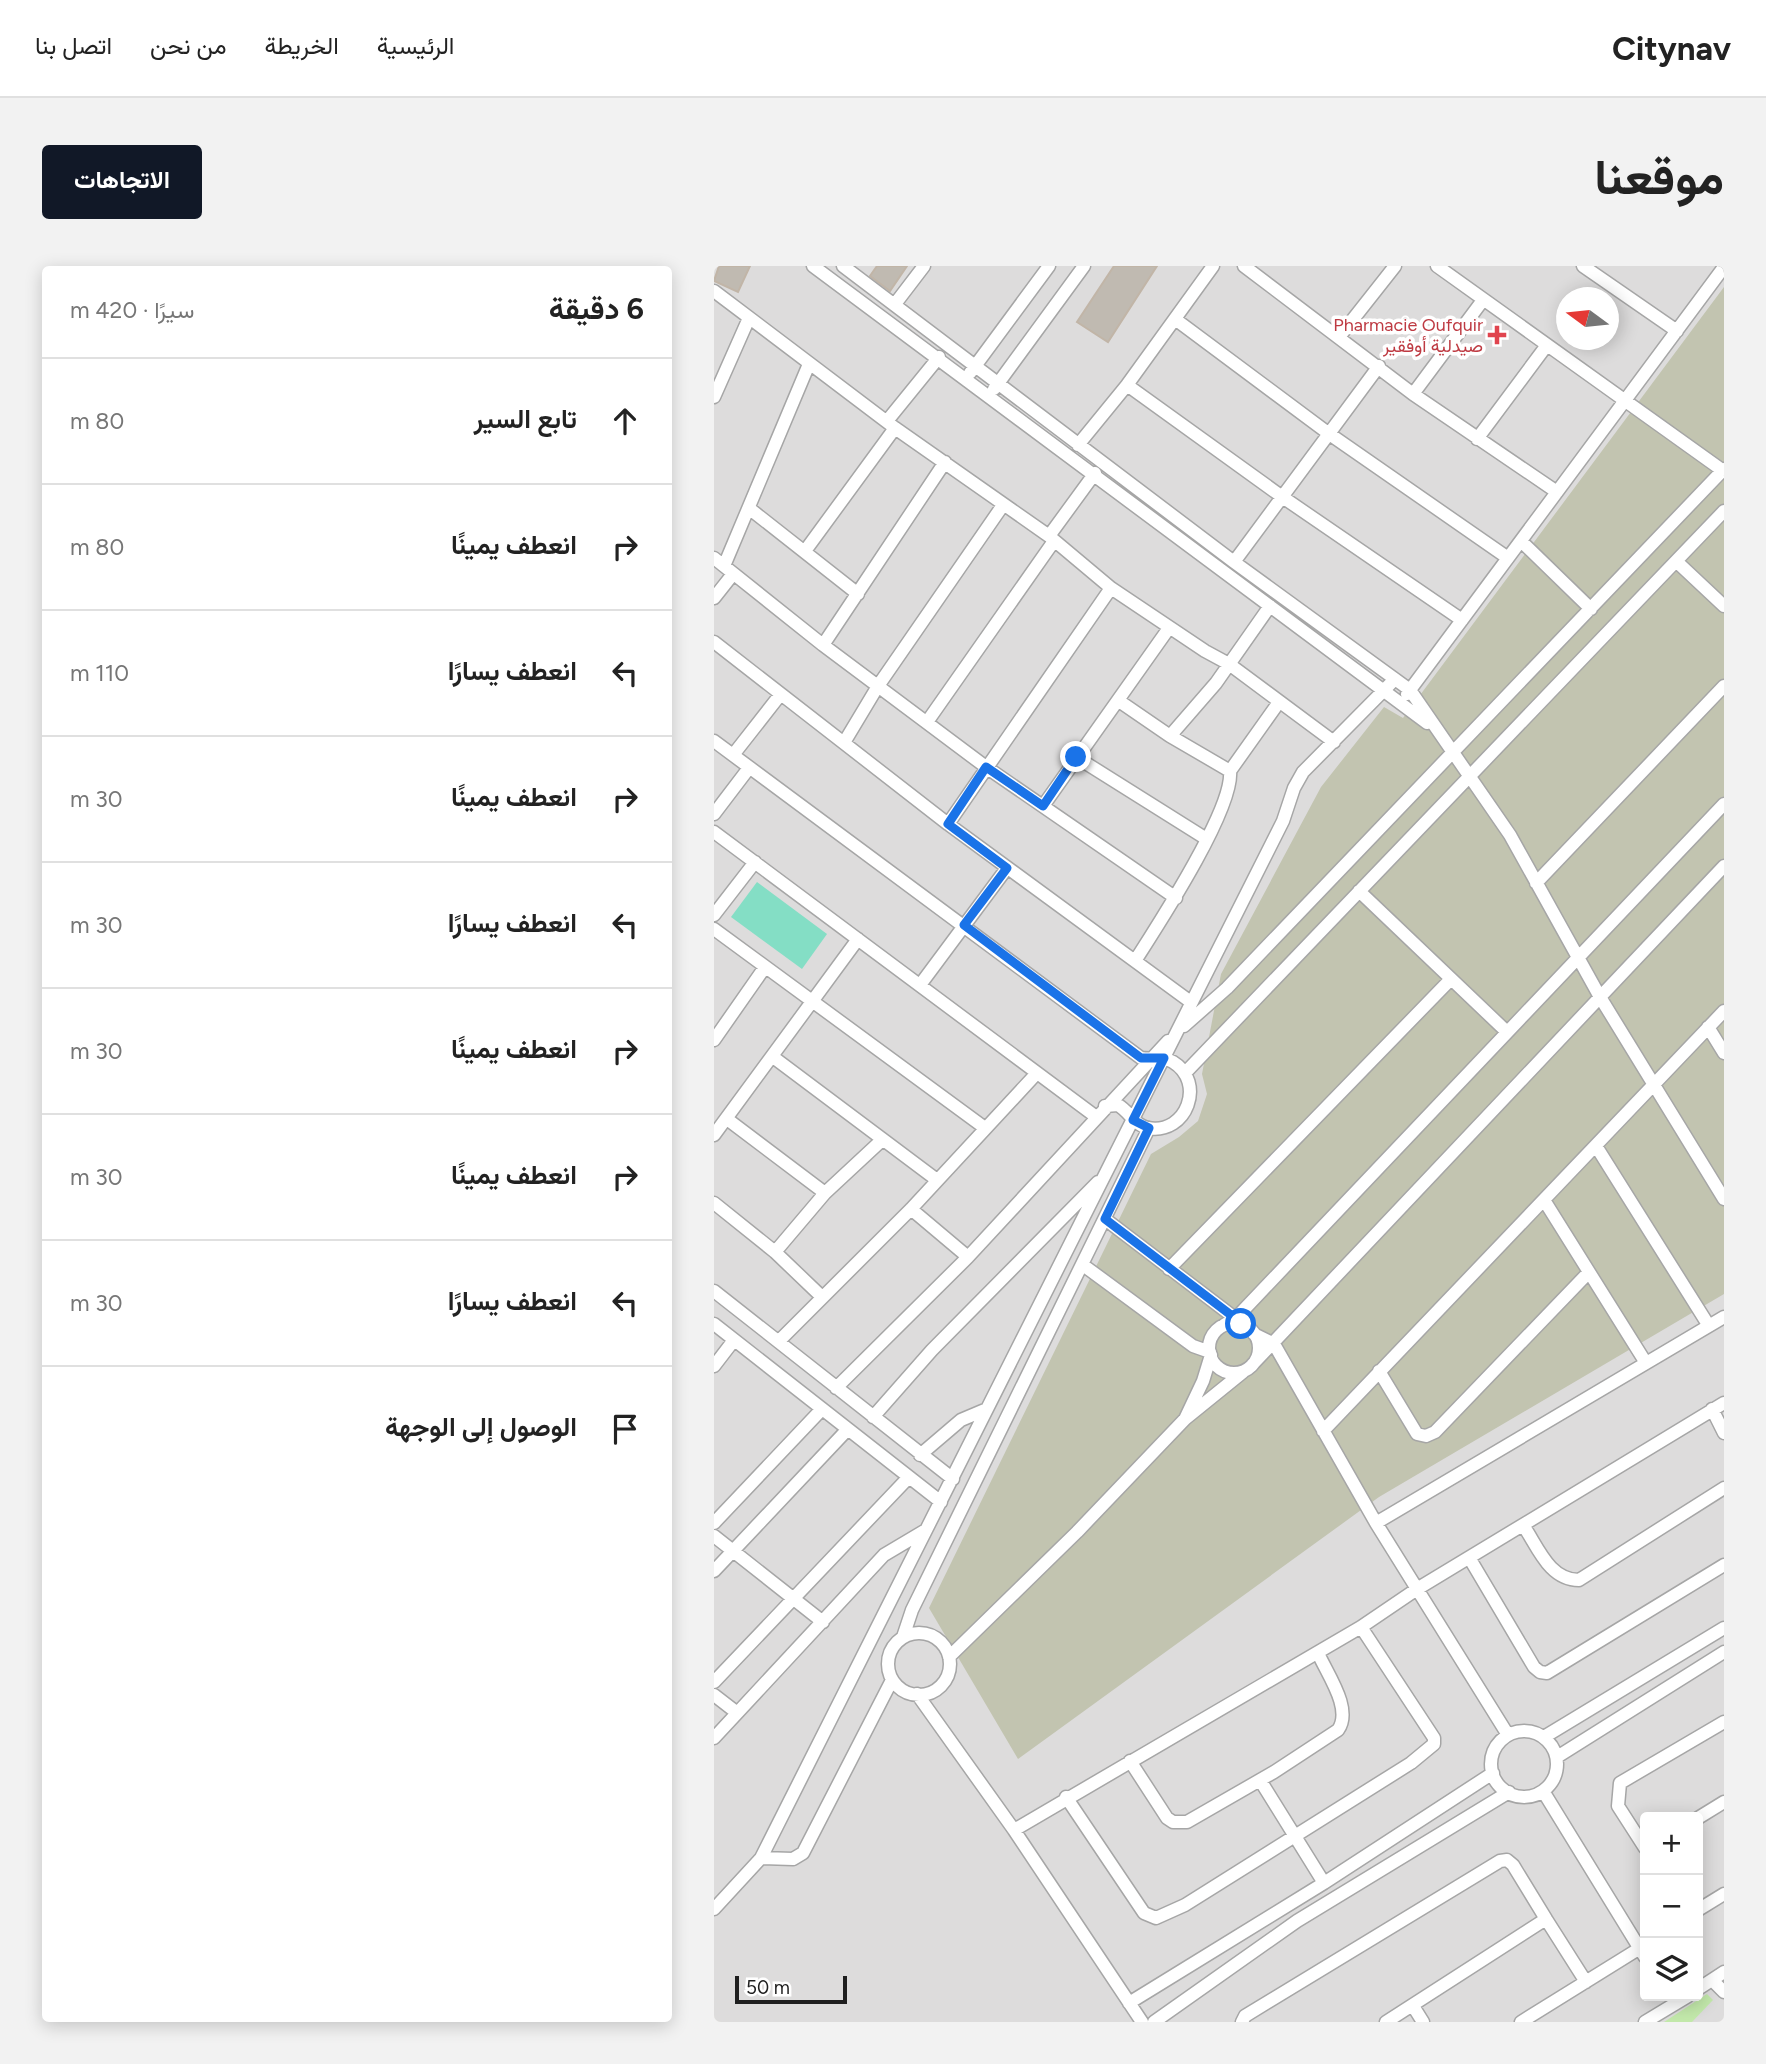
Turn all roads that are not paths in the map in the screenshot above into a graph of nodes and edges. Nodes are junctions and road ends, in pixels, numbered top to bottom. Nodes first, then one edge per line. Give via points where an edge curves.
1 (813, 266) edge
2 (843, 266) edge
3 (924, 266) edge
4 (1049, 266) edge
5 (1084, 266) edge
6 (1213, 266) edge
7 (1244, 266) edge
8 (1395, 266) edge
9 (1583, 266) edge
10 (1724, 267) edge
11 (1444, 268) edge
12 (714, 290) edge
13 (1483, 300) junction
14 (895, 304) junction
15 (749, 318) junction
16 (1175, 318) junction
17 (1677, 331) junction
18 (1339, 337) junction
19 (1547, 345) junction
20 (939, 357) junction
21 (809, 364) junction
22 (1379, 366) junction
23 (970, 372) junction
24 (1127, 385) junction
25 (993, 390) junction
26 (1413, 394) junction
27 (714, 397) edge
28 (1626, 400) junction
29 (891, 424) junction
30 (1328, 433) junction
31 (1476, 439) junction
32 (1078, 444) junction
33 (945, 461) junction
34 (1723, 470) edge
35 (1095, 473) junction
36 (1557, 492) junction
37 (1281, 496) junction
38 (1003, 505) junction
39 (750, 509) junction
40 (1724, 511) edge
41 (1051, 539) junction
42 (1521, 541) junction
43 (804, 551) junction
44 (1508, 558) junction
45 (1676, 561) junction
46 (1234, 562) junction
47 (724, 566) edge
48 (1111, 588) junction
49 (858, 593) junction
50 (714, 598) edge
51 (1270, 606) junction
52 (1724, 606) edge
53 (1591, 609) junction
54 (1462, 620) junction
55 (1169, 628) junction
56 (714, 642) edge
57 (822, 645) junction
58 (1229, 664) junction
59 (1395, 679) junction
60 (878, 686) junction
61 (1724, 686) edge
62 (1410, 690) junction
63 (1385, 693) junction
64 (780, 695) junction
65 (1119, 701) junction
66 (1279, 702) junction
67 (1400, 704) junction
68 (927, 722) junction
69 (1433, 727) junction
70 (1170, 736) junction
71 (714, 741) edge
72 (845, 741) junction
73 (1334, 742) junction
74 (1453, 753) junction
75 (733, 755) junction
76 (1076, 757) junction
77 (986, 767) junction
78 (748, 768) junction
79 (1230, 771) junction
80 (1470, 776) junction
81 (1724, 804) edge
82 (1043, 806) junction
83 (714, 814) edge
84 (948, 824) junction
85 (714, 832) edge
86 (1205, 838) junction
87 (755, 862) junction
88 (1724, 866) edge
89 (1007, 868) junction
90 (1536, 883) junction
91 (1359, 891) junction
92 (1176, 898) junction
93 (714, 915) edge
94 (964, 925) junction
95 (714, 929) edge
96 (858, 939) junction
97 (1578, 958) junction
98 (1135, 961) junction
99 (765, 967) junction
100 (1451, 979) junction
101 (920, 985) junction
102 (1600, 997) junction
103 (1188, 1000) dead end
104 (810, 1001) junction
105 (1724, 1011) edge
106 (1708, 1027) junction
107 (1177, 1032) junction
108 (1507, 1032) junction
109 (714, 1040) edge
110 (1724, 1053) edge
111 (773, 1057) junction
112 (1157, 1059) junction
113 (1037, 1073) junction
114 (1185, 1073) junction
115 (1654, 1085) junction
116 (1105, 1106) junction
117 (1096, 1116) junction
118 (727, 1119) junction
119 (1133, 1120) junction
120 (985, 1128) junction
121 (1149, 1128) junction
122 (714, 1135) edge
123 (882, 1140) junction
124 (1596, 1146) junction
125 (1106, 1174) junction
126 (937, 1180) junction
127 (825, 1193) junction
128 (1724, 1199) edge
129 (1544, 1200) junction
130 (714, 1203) edge
131 (911, 1209) junction
132 (1105, 1219) junction
133 (775, 1252) junction
134 (968, 1257) junction
135 (1083, 1265) junction
136 (1169, 1269) junction
137 (1589, 1272) junction
138 (714, 1291) edge
139 (822, 1297) junction
140 (1724, 1317) edge
141 (1236, 1318) junction
142 (714, 1324) edge
143 (1224, 1325) junction
144 (1709, 1326) junction
145 (1251, 1331) junction
146 (734, 1340) junction
147 (779, 1341) junction
148 (1274, 1344) junction
149 (1210, 1354) junction
150 (1646, 1363) junction
151 (714, 1366) edge
152 (1249, 1368) junction
153 (1379, 1371) junction
154 (836, 1388) junction
155 (1718, 1406) edge
156 (822, 1409) junction
157 (987, 1409) junction
158 (873, 1417) junction
159 (1185, 1419) junction
160 (848, 1429) junction
161 (1323, 1431) junction
162 (1724, 1433) edge
163 (920, 1455) junction
164 (909, 1477) junction
165 (953, 1479) junction
166 (1724, 1489) edge
167 (941, 1502) junction
168 (714, 1523) edge
169 (1377, 1523) junction
170 (1523, 1524) junction
171 (927, 1530) junction
172 (714, 1536) edge
173 (731, 1552) junction
174 (1470, 1559) junction
175 (1724, 1565) edge
176 (714, 1571) edge
177 (1417, 1589) junction
178 (794, 1599) junction
179 (822, 1622) junction
180 (1361, 1627) junction
181 (1724, 1628) edge
182 (903, 1637) junction
183 (1724, 1652) edge
184 (1318, 1653) junction
185 (949, 1657) junction
186 (892, 1679) junction
187 (714, 1682) edge
188 (917, 1694) junction
189 (714, 1695) edge
190 (736, 1712) junction
191 (1724, 1722) edge
192 (1508, 1735) junction
193 (1544, 1737) junction
194 (714, 1738) edge
195 (1557, 1757) junction
196 (1129, 1761) junction
197 (1493, 1773) junction
198 (1260, 1780) junction
199 (1543, 1791) junction
200 (1509, 1793) junction
201 (1066, 1797) junction
202 (1724, 1802) edge
203 (1703, 1815) edge
204 (1014, 1830) junction
205 (1295, 1835) junction
206 (1640, 1840) edge
207 (761, 1858) junction
208 (1324, 1883) junction
209 (1724, 1894) edge
210 (1703, 1907) edge
211 (714, 1909) edge
212 (1546, 1919) junction
213 (1640, 1945) edge
214 (1640, 1952) edge
215 (1724, 1972) edge
216 (1712, 1980) junction
217 (1586, 1982) junction
218 (1703, 1986) edge
219 (1724, 1992) edge
220 (1670, 2001) edge
221 (1129, 2003) junction
222 (1413, 2006) junction
223 (1142, 2022) edge
224 (1154, 2022) edge
225 (1242, 2022) edge
226 (1386, 2022) edge
227 (1423, 2022) edge
228 (1521, 2022) edge
229 (1645, 2022) edge

1 - 20 street
2 - 14 street
3 - 14 street
4 - 23 street
5 - 25 street
6 - 16 street
7 - 18 street
8 - 18 street
9 - 17 street
10 - 17 street
11 - 13 street
12 - 15 street
13 - 19 street
13 - 26 street
14 - 23 street
15 - 21 street
15 - 27 street
16 - 24 street
16 - 30 street
17 - 28 street
18 - 22 street
19 - 28 street
19 - 31 street
20 - 23 street
20 - 29 street
21 - 29 street
21 - 39 street
22 - 26 street
22 - 30 street
23 - 25 street
24 - 32 street
24 - 37 street
25 - 32 street
25 - 35 street
26 - 31 street
28 - 34 street
28 - 36 street
29 - 33 street
29 - 43 street
30 - 37 street
30 - 44 street
31 - 36 street
32 - 46 street
33 - 38 street
33 - 49 street
34 - 53 street
35 - 41 street
35 - 51 street
36 - 42 street
37 - 46 street
37 - 54 street
38 - 41 street
38 - 60 street
39 - 43 street
39 - 47 street
40 - 45 street
41 - 48 street
41 - 68 street
42 - 44 street
42 - 53 street
43 - 49 street
44 - 54 street
45 - 52 street
45 - 80 street
46 - 59 street
47 - 50 street
47 - 57 street
48 - 55 street
48 - 77 street
49 - 57 street
51 - 58 street
51 - 63 street
53 - 74 street
54 - 62 street
55 - 58 street
55 - 65 street
56 - 64 street
57 - 60 street
58 - 66 street
58 - 70 street
59 - 62 street
59 - 63 street
60 - 68 street
60 - 72 street
61 - 90 street
62 - 67 street
62 - 69 street
63 - 67 street
63 - 73 street
64 - 72 street
64 - 75 street
65 - 70 street
65 - 76 street
66 - 73 street
66 - 79 street
67 - 69 street
68 - 77 street
69 - 74 street
70 - 79 street
71 - 75 street
72 - 84 street
73 - 107 street via 1297,780 1283,821
74 - 80 street
74 - 107 street via 1227,988
75 - 78 street
76 - 82 street
76 - 86 street
77 - 82 street
77 - 84 street
78 - 83 street
78 - 94 street
79 - 86 street via 1228,795
80 - 90 street
80 - 91 street
81 - 97 street
82 - 92 street
84 - 89 street
85 - 87 street
86 - 92 street
87 - 93 street
87 - 96 street
88 - 102 street
89 - 94 street
89 - 98 street
90 - 97 street
91 - 100 street
91 - 114 street
92 - 98 street
94 - 101 street
94 - 112 street via 1141,1058
95 - 99 street
96 - 101 street
96 - 104 street
97 - 102 street
97 - 108 street
98 - 103 street
99 - 104 street
99 - 109 street
100 - 108 street
100 - 136 street
101 - 113 street
102 - 115 street
102 - 148 street
104 - 111 street
104 - 120 street
105 - 106 street
106 - 110 street
106 - 115 street
107 - 112 street
108 - 141 street
111 - 118 street
111 - 123 street
112 - 114 street
112 - 116 street
112 - 119 street
113 - 117 street
113 - 120 street
114 - 121 street via 1191,1087 1187,1109 1172,1125
115 - 124 street
115 - 128 street
116 - 117 street
116 - 119 street via 1118,1105
117 - 134 street
118 - 122 street
118 - 127 street
119 - 121 street
119 - 125 street
120 - 126 street
121 - 132 street
123 - 126 street
123 - 127 street
124 - 129 street
124 - 144 street
125 - 157 street
125 - 158 street via 932,1350
126 - 131 street
127 - 133 street
129 - 137 street
129 - 153 street
130 - 133 street
131 - 134 street
131 - 139 street
132 - 135 street
132 - 136 street
133 - 139 street
134 - 154 street
135 - 149 street
135 - 182 street
136 - 141 street
137 - 150 street
137 - 153 street via 1435,1432 1417,1434
138 - 147 street
139 - 147 street
140 - 144 street
141 - 143 street
141 - 145 street
142 - 146 street
143 - 145 street via 1241,1324
143 - 149 street via 1212,1336
144 - 150 street
145 - 148 street
145 - 152 street via 1259,1350
146 - 151 street
146 - 156 street
147 - 154 street
148 - 152 street
148 - 161 street
149 - 152 street via 1223,1371
149 - 159 street
150 - 169 street
152 - 159 street
153 - 161 street
154 - 158 street
155 - 162 street
155 - 170 street
156 - 160 street
156 - 168 street
157 - 163 street via 961,1420
157 - 165 street
158 - 163 street
159 - 185 street
160 - 164 street
160 - 173 street
161 - 169 street
163 - 165 street
164 - 167 street
164 - 178 street
165 - 167 street
166 - 170 street via 1579,1580 1554,1572
167 - 171 street
169 - 177 street
170 - 174 street
171 - 179 street via 884,1555
171 - 207 street
172 - 173 street
173 - 176 street
173 - 178 street
174 - 175 street via 1534,1667 1547,1673
174 - 177 street
177 - 180 street
177 - 192 street
178 - 179 street
178 - 187 street
179 - 190 street
180 - 184 street
180 - 205 street via 1434,1744
181 - 193 street
182 - 185 street via 931,1635
182 - 186 street via 895,1643 888,1661
183 - 195 street
184 - 196 street
184 - 198 street via 1343,1710 1342,1723
185 - 188 street via 942,1684
186 - 188 street via 906,1692
186 - 207 street via 803,1853 793,1859
188 - 204 street
189 - 190 street
190 - 194 street
191 - 206 street via 1620,1783 1618,1806
192 - 193 street via 1532,1731
192 - 197 street via 1494,1752
193 - 195 street
195 - 199 street via 1552,1781
196 - 198 street via 1173,1822 1187,1822
196 - 201 street
197 - 200 street
197 - 208 street
198 - 205 street
199 - 200 street via 1526,1796
199 - 213 street
200 - 224 street via 1297,1922
201 - 204 street
201 - 205 street via 1149,1917 1162,1917 1185,1905
202 - 203 street
204 - 221 street
205 - 208 street
207 - 211 street
208 - 221 street
209 - 210 street
212 - 217 street
212 - 222 street
212 - 225 street via 1513,1866 1500,1861 1245,2015
214 - 217 street
215 - 216 street
216 - 218 street
216 - 219 street
217 - 228 street
220 - 229 street
221 - 223 street
222 - 226 street
222 - 227 street

